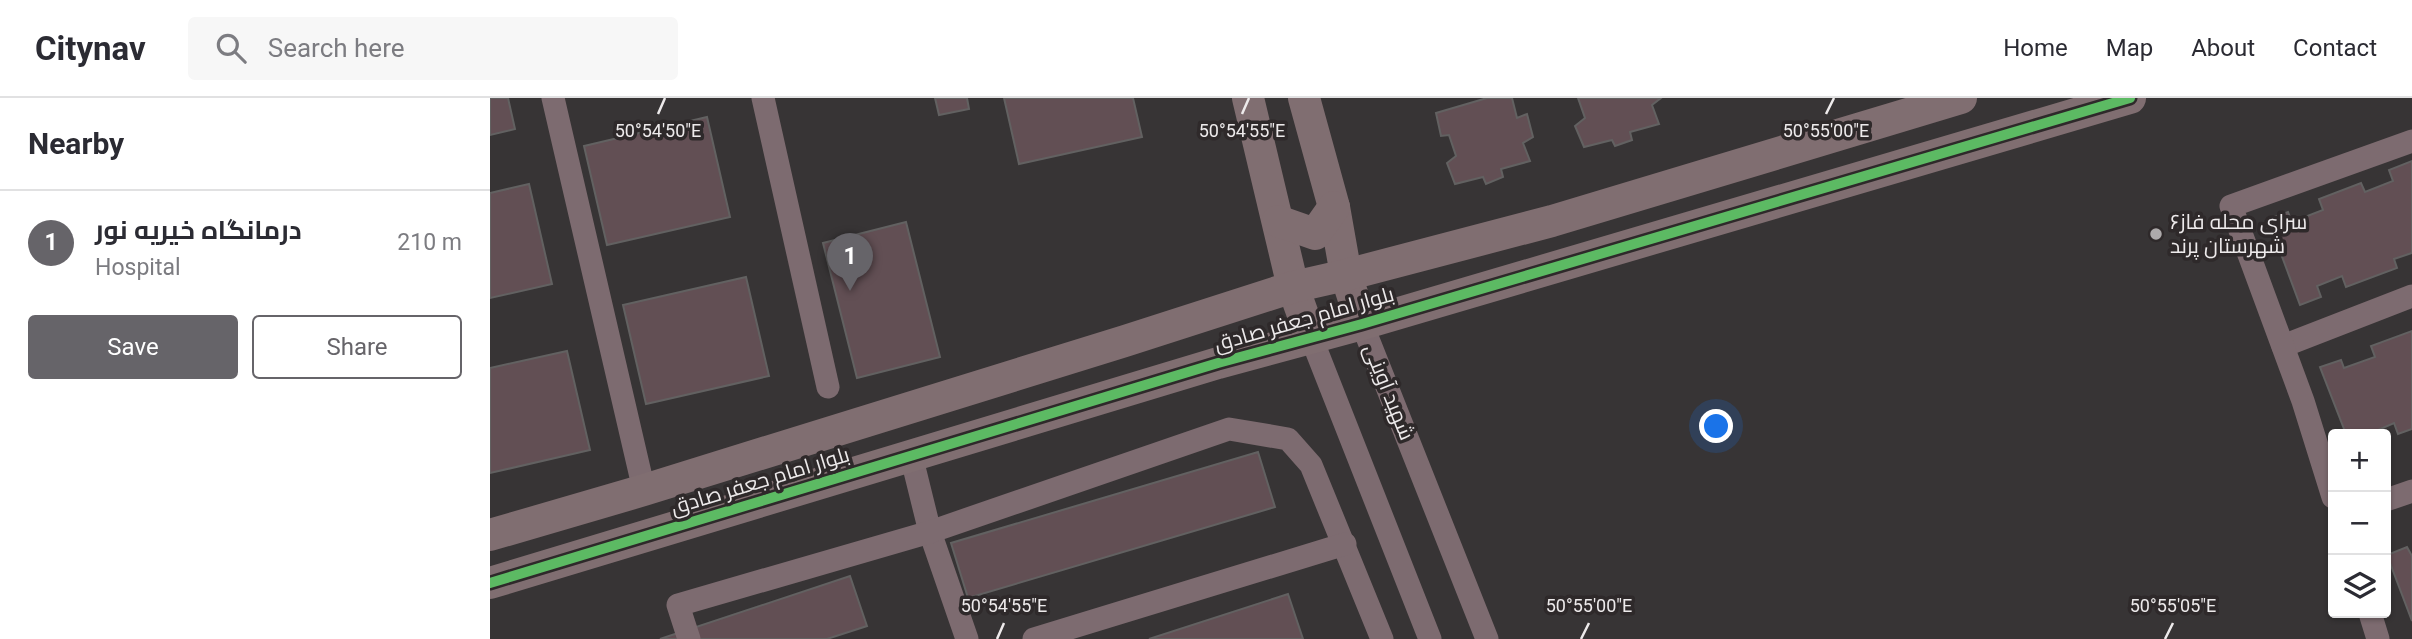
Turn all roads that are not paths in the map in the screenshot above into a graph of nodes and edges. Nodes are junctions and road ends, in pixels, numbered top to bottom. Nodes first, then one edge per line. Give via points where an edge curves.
1 (553, 98) edge
2 (763, 98) edge
3 (1248, 98) edge
4 (1304, 98) edge
5 (1961, 98) edge
6 (2130, 98) edge
7 (2412, 141) edge
8 (1335, 207) junction
9 (1279, 221) junction
10 (1346, 275) junction
11 (1293, 287) junction
12 (2412, 296) edge
13 (1362, 324) junction
14 (1311, 337) junction
15 (2283, 346) junction
16 (828, 387) dead end
17 (911, 455) junction
18 (644, 491) junction
19 (2412, 491) edge
20 (2331, 492) edge
21 (2391, 498) edge
22 (930, 532) junction
23 (490, 535) edge
24 (1345, 544) junction
25 (490, 583) edge
26 (2372, 618) edge
27 (689, 639) edge
28 (967, 639) edge
29 (1034, 639) edge
30 (1382, 639) edge
31 (1430, 639) edge
32 (1487, 639) edge
33 (2378, 639) edge

1 - 18 street
2 - 16 street
3 - 9 street
4 - 8 street, شهید آوینی
5 - 10 street, بلوار امام جعفر صادق via 1552,221
6 - 13 street, بلوار امام جعفر صادق
7 - 15 street via 2231,206
8 - 9 street via 1315,234
8 - 10 street, شهید آوینی
9 - 11 street
10 - 11 street, بلوار امام جعفر صادق
10 - 13 street, شهید آوینی
11 - 14 street
11 - 18 street, بلوار امام جعفر صادق
12 - 15 street
13 - 14 street, بلوار امام جعفر صادق
13 - 32 street, شهید آوینی
14 - 17 street, بلوار امام جعفر صادق
14 - 31 street
15 - 20 street
17 - 22 street
17 - 25 street, بلوار امام جعفر صادق
18 - 23 street, بلوار امام جعفر صادق
19 - 21 street
22 - 24 street via 1229,429 1288,439 1311,465
22 - 27 street via 678,605
22 - 28 street
24 - 29 street
24 - 30 street
26 - 33 street

